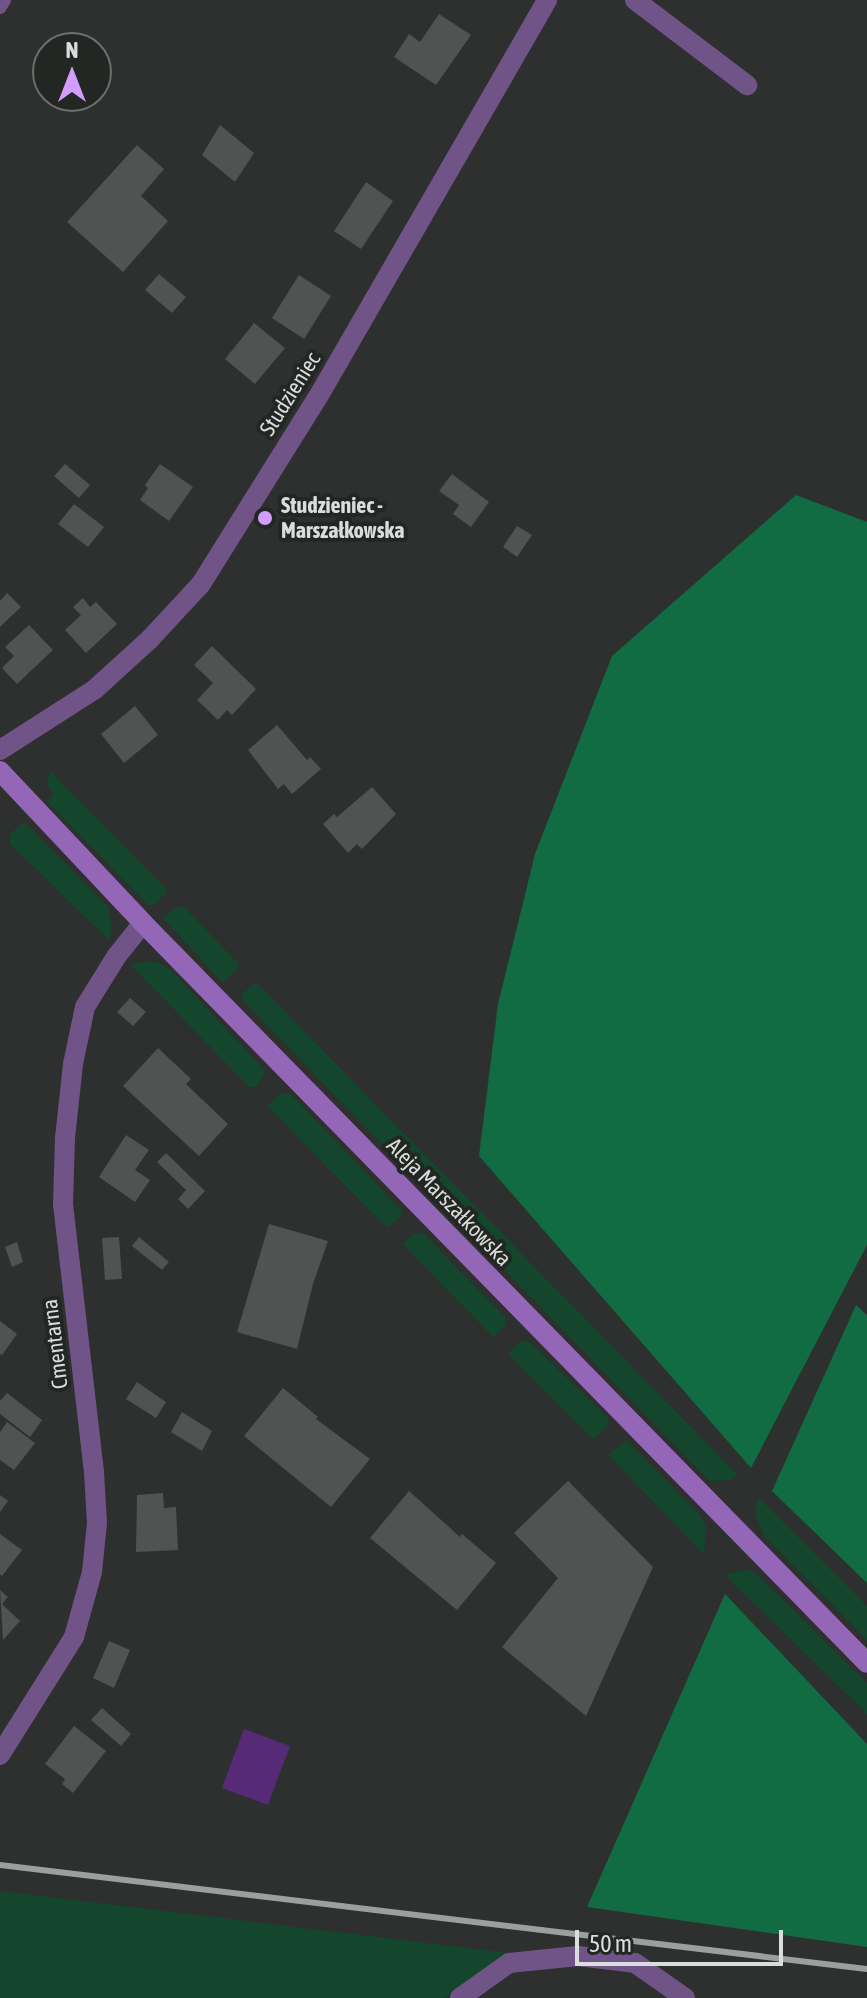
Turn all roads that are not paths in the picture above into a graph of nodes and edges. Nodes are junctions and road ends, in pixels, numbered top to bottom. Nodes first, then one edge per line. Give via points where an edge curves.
1 (5, 0) edge
2 (547, 0) edge
3 (635, 0) edge
4 (0, 8) edge
5 (747, 85) dead end
6 (0, 750) edge
7 (0, 771) edge
8 (143, 923) junction
9 (867, 1663) edge
10 (0, 1755) edge
11 (460, 1998) edge
12 (685, 1998) edge

1 - 4 lane
2 - 6 street, Studzieniec via 318,397 201,584 94,690
3 - 5 street
7 - 8 main road, Aleja Marszałkowska
8 - 9 main road, Aleja Marszałkowska
8 - 10 street, Cmentarna via 85,1007 65,1138 63,1205 94,1472 97,1523 92,1572 74,1637
11 - 12 street via 509,1963 578,1956 635,1963

